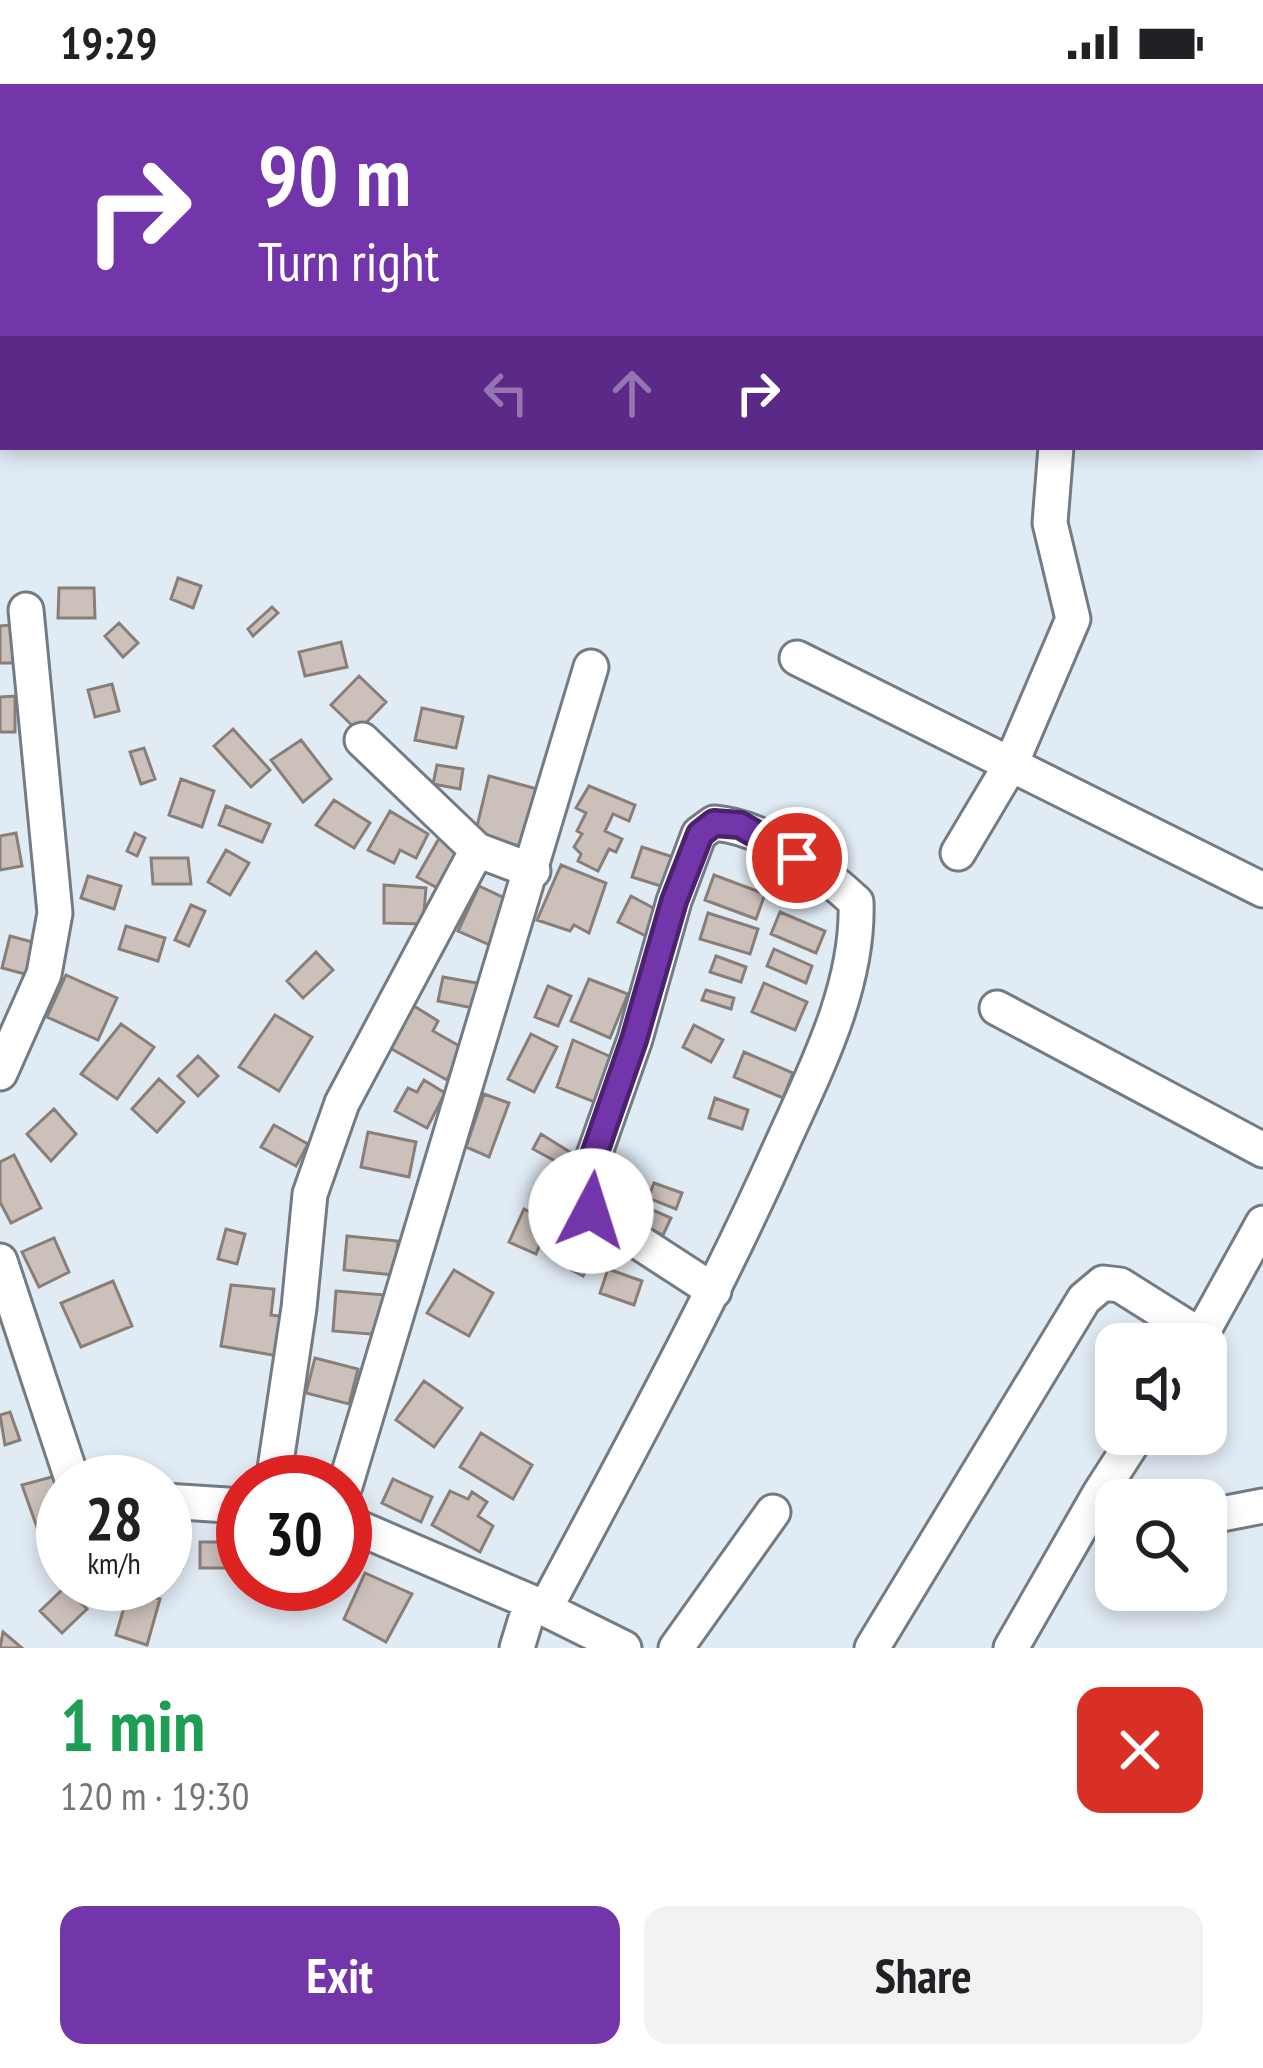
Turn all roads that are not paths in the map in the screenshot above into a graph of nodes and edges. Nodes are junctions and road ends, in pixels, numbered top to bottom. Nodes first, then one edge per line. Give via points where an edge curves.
1 (1056, 450) edge
2 (26, 610) dead end
3 (797, 658) dead end
4 (591, 667) dead end
5 (362, 740) dead end
6 (1011, 764) junction
7 (477, 850) junction
8 (958, 853) dead end
9 (532, 871) junction
10 (1263, 890) edge
11 (997, 1008) dead end
12 (0, 1073) edge
13 (1263, 1150) edge
14 (1263, 1223) edge
15 (0, 1261) edge
16 (714, 1291) junction
17 (1175, 1323) edge
18 (1208, 1323) edge
19 (64, 1455) edge
20 (277, 1455) edge
21 (354, 1455) edge
22 (1263, 1506) edge
23 (773, 1513) dead end
24 (1227, 1513) edge
25 (1095, 1525) edge
26 (372, 1534) edge
27 (538, 1605) junction
28 (517, 1648) edge
29 (624, 1648) edge
30 (676, 1648) edge
31 (872, 1648) edge
32 (1011, 1648) edge

1 - 6 street via 1050,523 1073,619
2 - 12 street via 55,913 44,974
3 - 6 street
4 - 9 street
5 - 7 street
6 - 8 street
6 - 10 street
7 - 9 street
7 - 20 street via 342,1103 310,1193
9 - 21 street
11 - 13 street
14 - 18 street
15 - 19 street
16 - 16 street via 591,1211 586,1178 674,901 700,834 714,823 751,830 832,880 856,902 857,944 820,1057
16 - 27 street
17 - 31 street via 1120,1285 1103,1283 1084,1299
22 - 24 street
23 - 30 street
25 - 32 street
26 - 27 street
27 - 28 street
27 - 29 street

